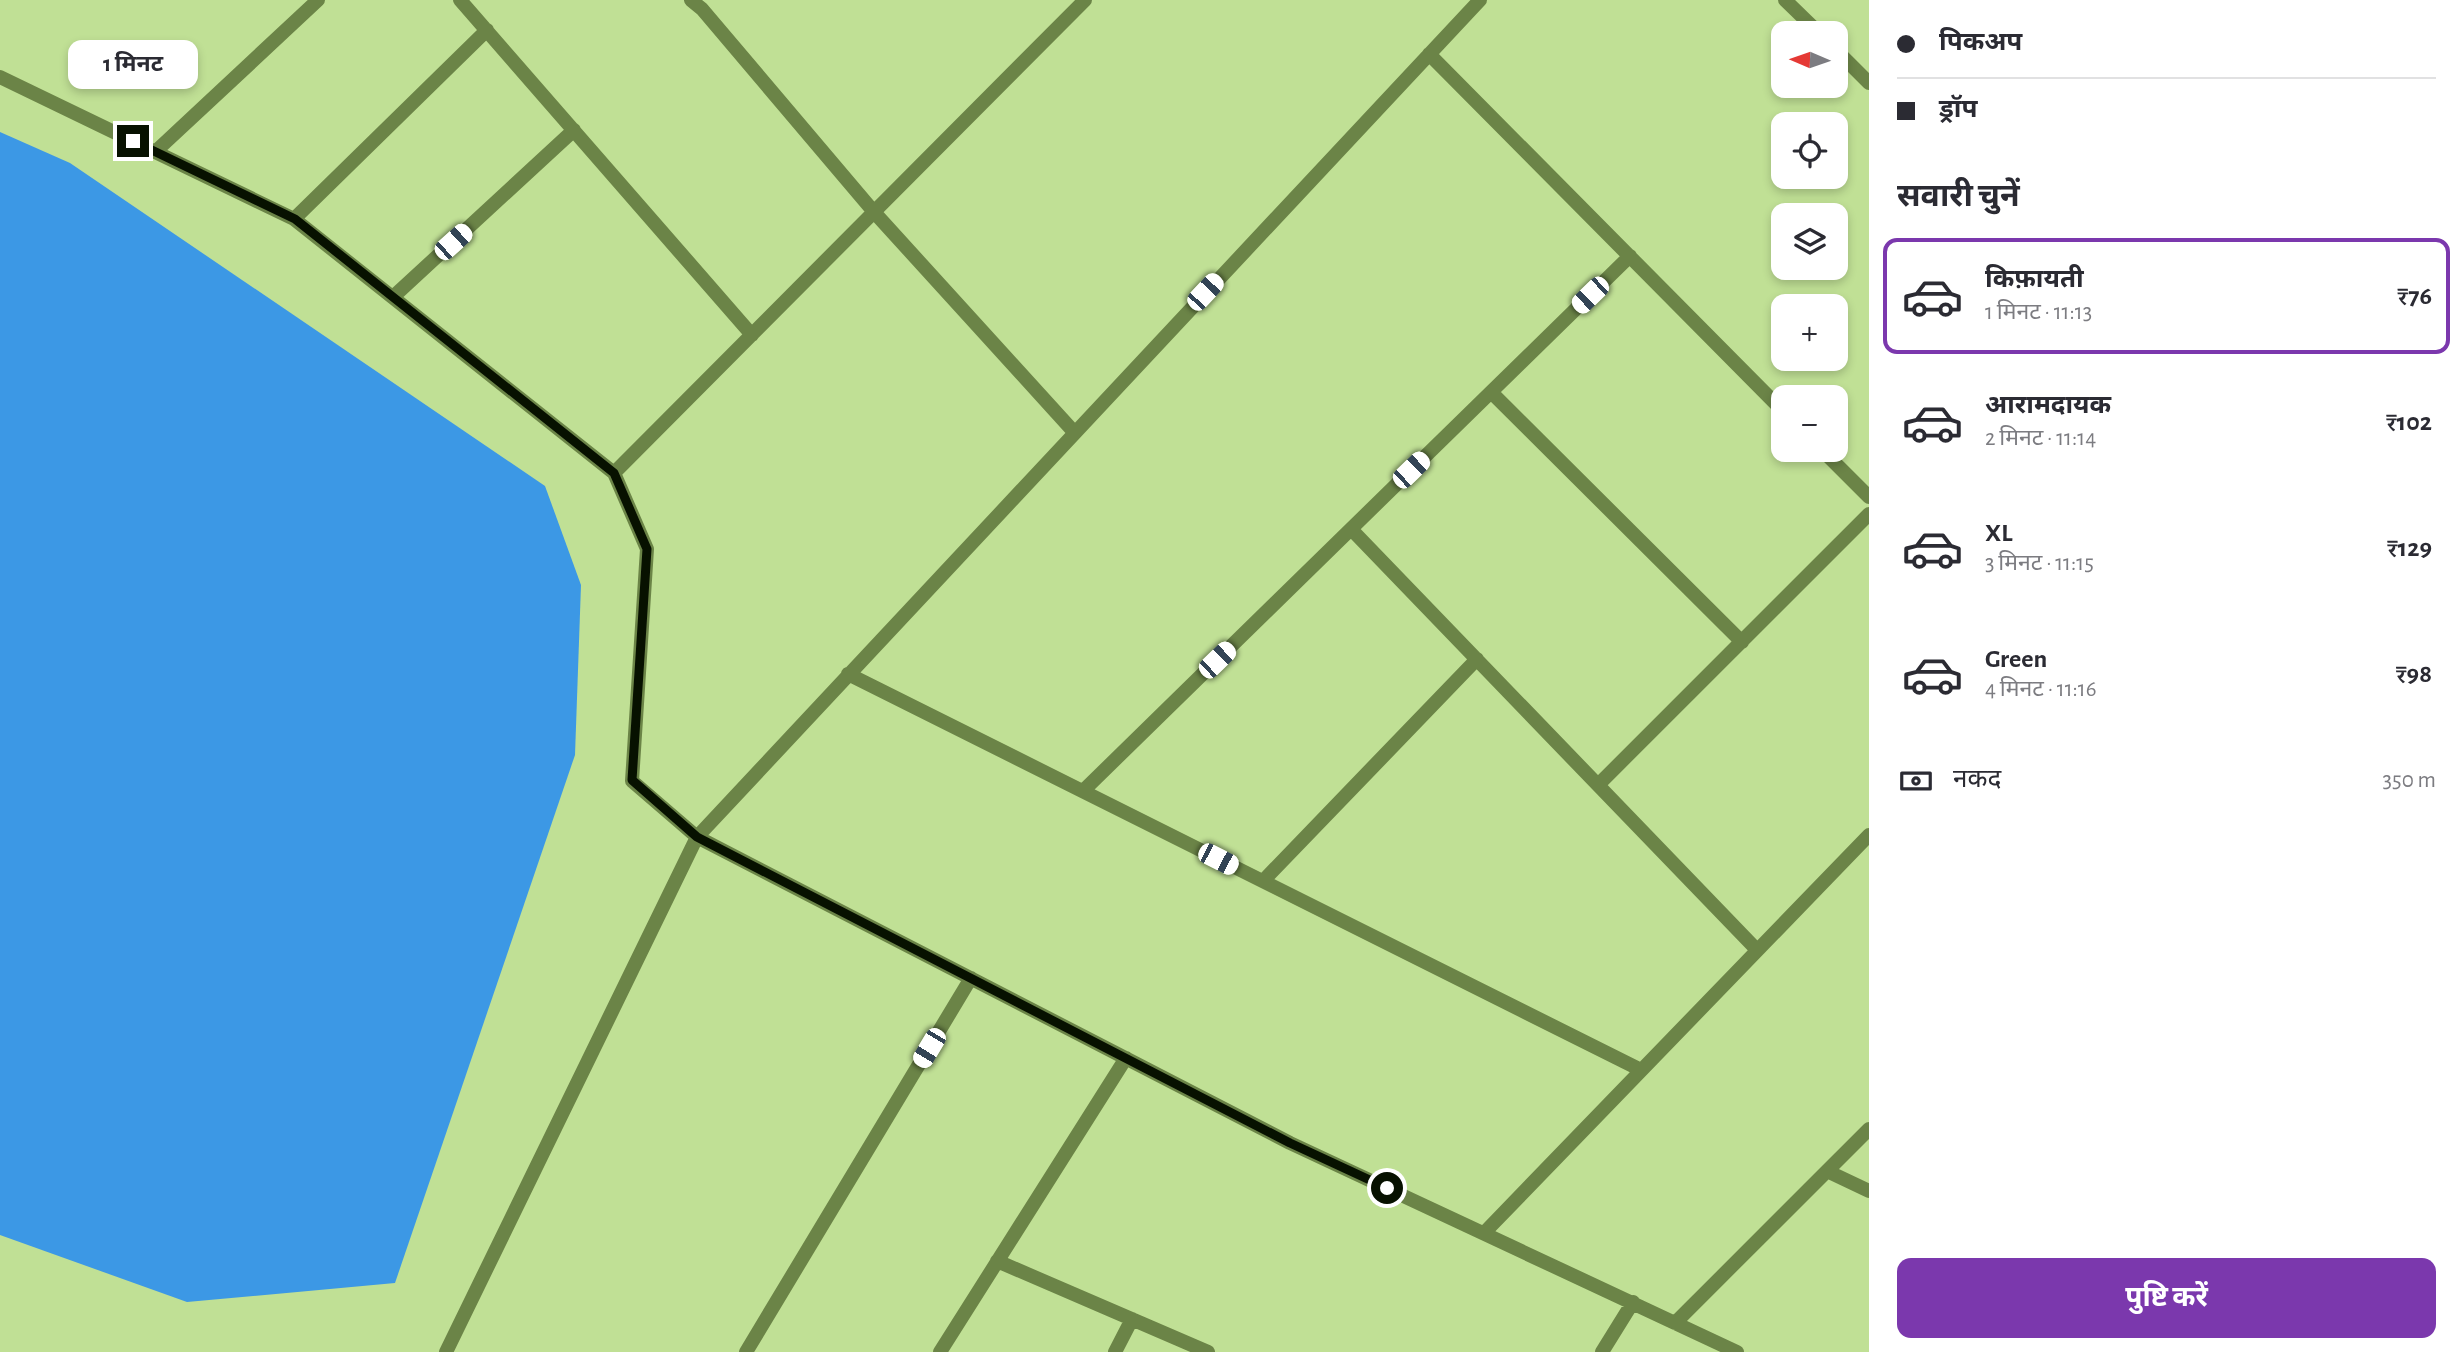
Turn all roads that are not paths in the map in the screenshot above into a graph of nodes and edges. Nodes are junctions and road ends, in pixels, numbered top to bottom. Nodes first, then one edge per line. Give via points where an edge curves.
1 (318, 0) edge
2 (460, 0) edge
3 (1085, 0) edge
4 (1480, 0) edge
5 (1785, 0) edge
6 (701, 3) edge
7 (1807, 21) edge
8 (487, 30) junction
9 (1429, 54) junction
10 (1848, 60) edge
11 (0, 77) edge
12 (1867, 77) edge
13 (574, 130) junction
14 (155, 152) junction
15 (874, 212) junction
16 (295, 219) junction
17 (1630, 256) junction
18 (393, 297) junction
19 (752, 335) junction
20 (1491, 392) junction
21 (1771, 399) edge
22 (1074, 432) junction
23 (1834, 462) edge
24 (614, 473) junction
25 (1869, 497) edge
26 (1869, 514) edge
27 (1352, 529) junction
28 (1742, 642) junction
29 (1477, 659) junction
30 (848, 674) junction
31 (1598, 785) junction
32 (1083, 791) junction
33 (1869, 835) edge
34 (697, 837) junction
35 (1264, 881) junction
36 (1757, 950) junction
37 (971, 978) junction
38 (1126, 1058) junction
39 (1641, 1070) junction
40 (1869, 1129) edge
41 (1829, 1172) junction
42 (1869, 1191) edge
43 (1483, 1233) junction
44 (997, 1261) junction
45 (1633, 1302) junction
46 (1132, 1319) junction
47 (1675, 1323) junction
48 (446, 1352) edge
49 (746, 1352) edge
50 (940, 1352) edge
51 (1115, 1352) edge
52 (1208, 1352) edge
53 (1602, 1352) edge
54 (1737, 1352) edge

1 - 14 street
2 - 8 street
3 - 15 street
4 - 9 street
5 - 7 street
6 - 15 street
8 - 13 street
8 - 16 street
9 - 17 street
9 - 22 street
10 - 12 street
11 - 14 street
13 - 18 street
13 - 19 street
14 - 16 street
15 - 19 street
15 - 22 street
16 - 18 street
17 - 20 street
17 - 21 street
18 - 24 street
19 - 24 street
20 - 27 street
20 - 28 street
22 - 30 street
23 - 25 street
24 - 34 street via 647,549 632,780
26 - 28 street
27 - 29 street
27 - 32 street
28 - 31 street
29 - 31 street
29 - 35 street
30 - 32 street
30 - 34 street
31 - 36 street
32 - 35 street
33 - 36 street
34 - 37 street
34 - 48 street
35 - 39 street
36 - 39 street
37 - 38 street
37 - 49 street
38 - 43 street via 1290,1143
38 - 44 street
39 - 43 street
40 - 41 street
41 - 42 street
41 - 47 street
43 - 45 street
44 - 46 street
44 - 50 street
45 - 47 street
45 - 53 street
46 - 51 street
46 - 52 street
47 - 54 street

